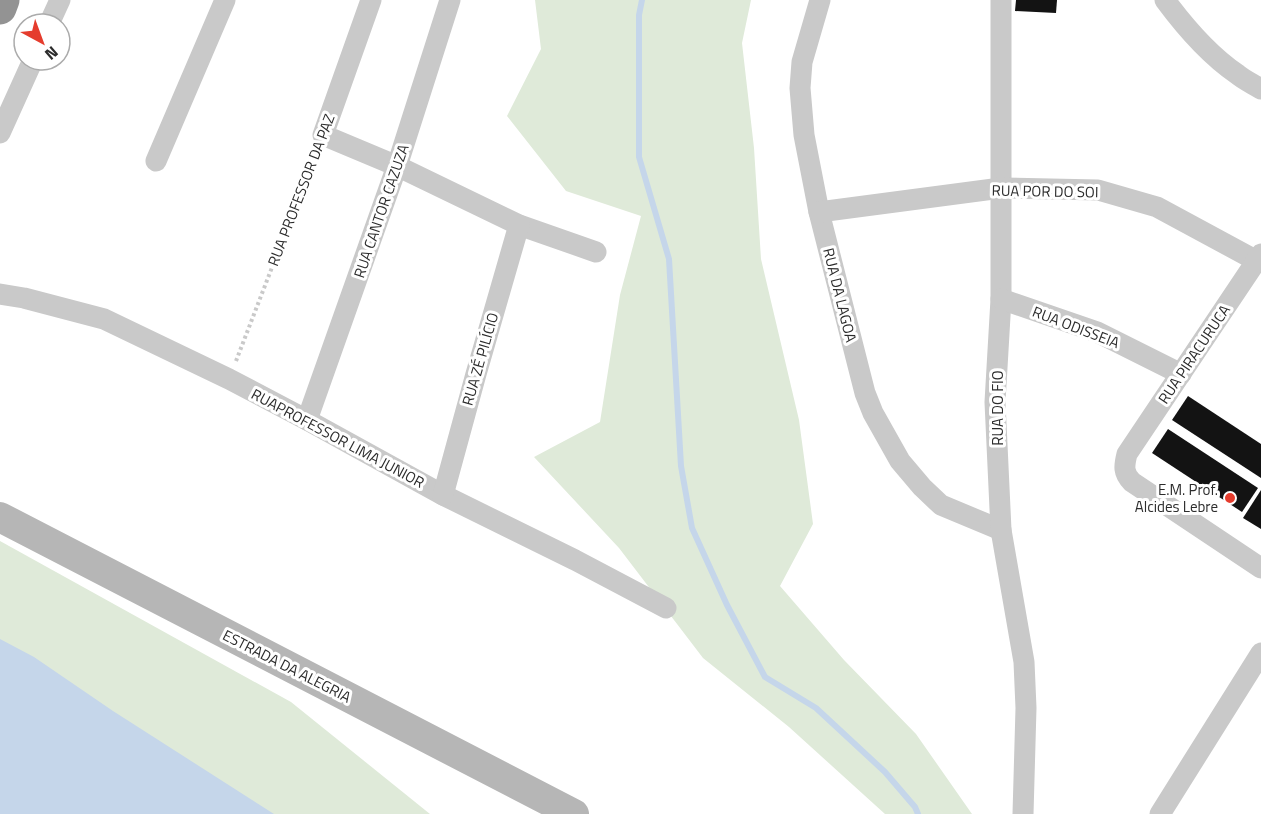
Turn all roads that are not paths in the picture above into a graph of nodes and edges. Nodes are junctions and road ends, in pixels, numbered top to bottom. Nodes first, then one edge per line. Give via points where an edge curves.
1 (3, 0) edge
2 (225, 0) edge
3 (371, 0) edge
4 (450, 0) edge
5 (820, 0) edge
6 (1001, 0) edge
7 (1165, 0) edge
8 (0, 8) edge
9 (28, 72) edge
10 (1261, 89) edge
11 (0, 133) edge
12 (156, 161) dead end
13 (397, 166) junction
14 (1001, 188) junction
15 (819, 212) junction
16 (519, 225) junction
17 (596, 252) dead end
18 (1259, 257) edge
19 (0, 294) edge
20 (1001, 299) junction
21 (1181, 374) junction
22 (307, 420) junction
23 (443, 495) junction
24 (0, 517) edge
25 (1001, 530) junction
26 (1261, 567) edge
27 (666, 608) dead end
28 (1261, 653) edge
29 (574, 814) edge
30 (1023, 814) edge
31 (1160, 814) edge

1 - 8 highway
2 - 12 street
3 - 13 street, RUA PROFESSOR DA PAZ via 323,135
4 - 13 street, RUA CANTOR CAZUZA
5 - 15 street, RUA DA LAGOA via 802,62 800,88 804,135
6 - 14 street, RUA DO FIO
7 - 10 street via 1211,53
9 - 11 street
13 - 16 street
13 - 22 street, RUA CANTOR CAZUZA
14 - 15 street, RUA POR DO SOI
14 - 18 street, RUA POR DO SOI via 1098,190 1157,207
14 - 20 street, RUA DO FIO
15 - 25 street, RUA DA LAGOA via 865,393 900,461 941,505
16 - 17 street
16 - 23 street, RUA ZÉ PILÍCIO
18 - 21 street, RUA PIRACURUCA
19 - 22 street, RUAPROFESSOR LIMA JUNIOR via 104,319
20 - 21 street, RUA ODISSEIA via 1097,332
20 - 25 street, RUA DO FIO via 995,402
21 - 26 street, RUA PIRACURUCA via 1127,454 1125,474 1132,483
22 - 23 street, RUAPROFESSOR LIMA JUNIOR
23 - 27 street, RUAPROFESSOR LIMA JUNIOR
24 - 29 street, ESTRADA DA ALEGRIA
25 - 30 street, RUA DO FIO via 1024,662
28 - 31 street

